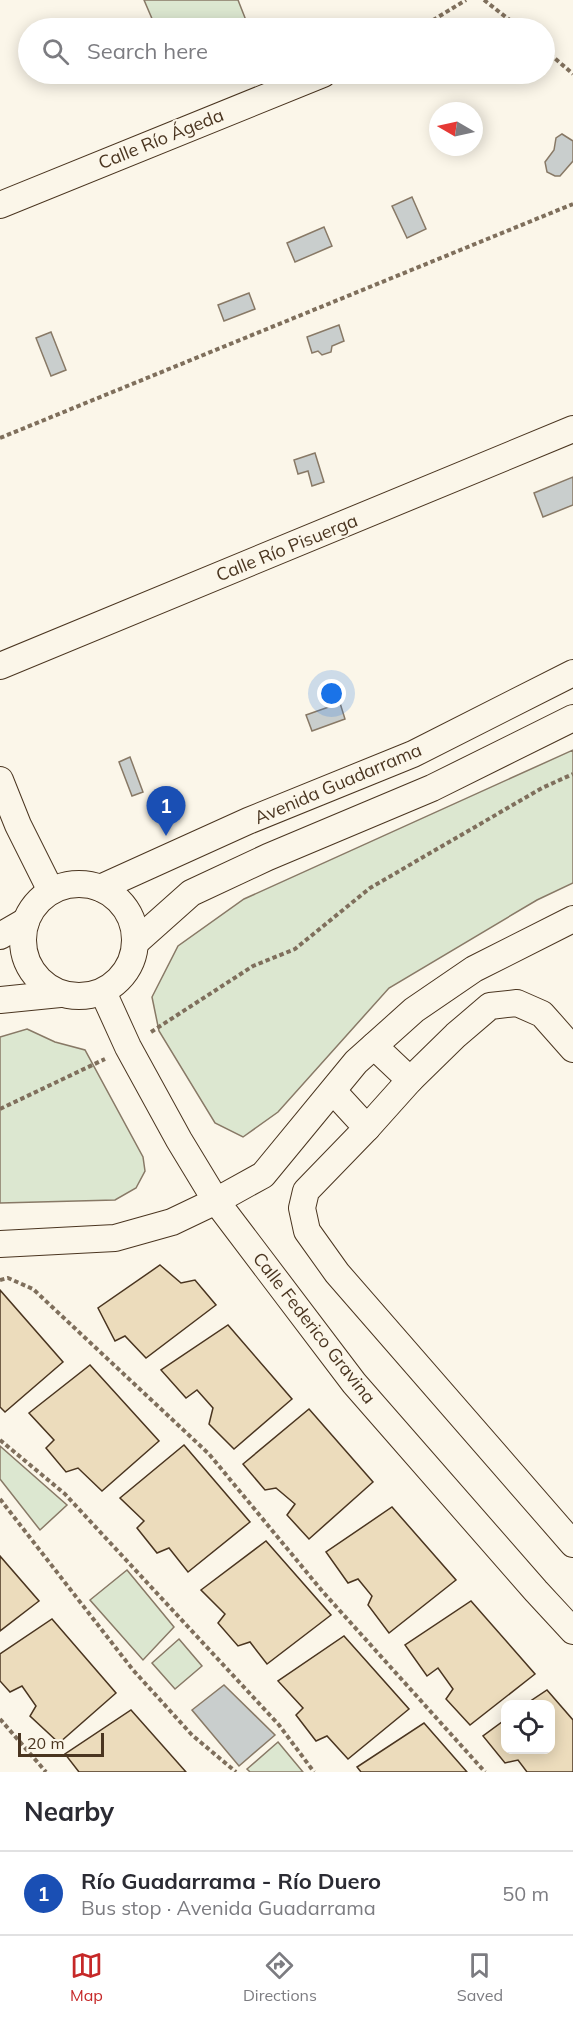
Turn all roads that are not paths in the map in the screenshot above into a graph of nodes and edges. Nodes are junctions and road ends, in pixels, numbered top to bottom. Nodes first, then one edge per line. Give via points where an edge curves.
1 (298, 84) edge
2 (0, 205) edge
3 (573, 429) edge
4 (0, 666) edge
5 (573, 673) edge
6 (573, 718) edge
7 (0, 780) edge
8 (100, 888) junction
9 (51, 891) junction
10 (573, 919) edge
11 (26, 921) junction
12 (0, 936) edge
13 (135, 942) junction
14 (103, 992) junction
15 (60, 994) junction
16 (0, 1000) edge
17 (374, 1046) junction
18 (573, 1049) edge
19 (410, 1080) junction
20 (333, 1090) junction
21 (366, 1128) junction
22 (216, 1201) junction
23 (0, 1244) edge
24 (573, 1544) edge
25 (573, 1631) edge

1 - 2 street, Calle Río Ágeda
3 - 4 street, Calle Río Pisuerga
5 - 8 street, Avenida Guadarrama via 413,754 248,821
6 - 13 street via 432,788 191,892
7 - 9 street
8 - 9 street via 66,885
8 - 13 street via 115,896 126,909
9 - 11 street via 36,904
10 - 17 street via 474,969 414,1010
11 - 12 street
11 - 15 street via 22,939 25,957 45,986
13 - 14 street via 126,971
14 - 15 street via 75,997
14 - 22 street, Calle Federico Gravina via 128,1047
15 - 16 street
17 - 19 street
17 - 20 street
18 - 19 street via 542,1014 517,1003 490,1006
19 - 21 street
20 - 21 street
20 - 22 street via 263,1175
21 - 24 street via 306,1191 302,1208 307,1231 337,1273
22 - 23 street via 172,1222 115,1238
22 - 25 street, Calle Federico Gravina via 354,1383

